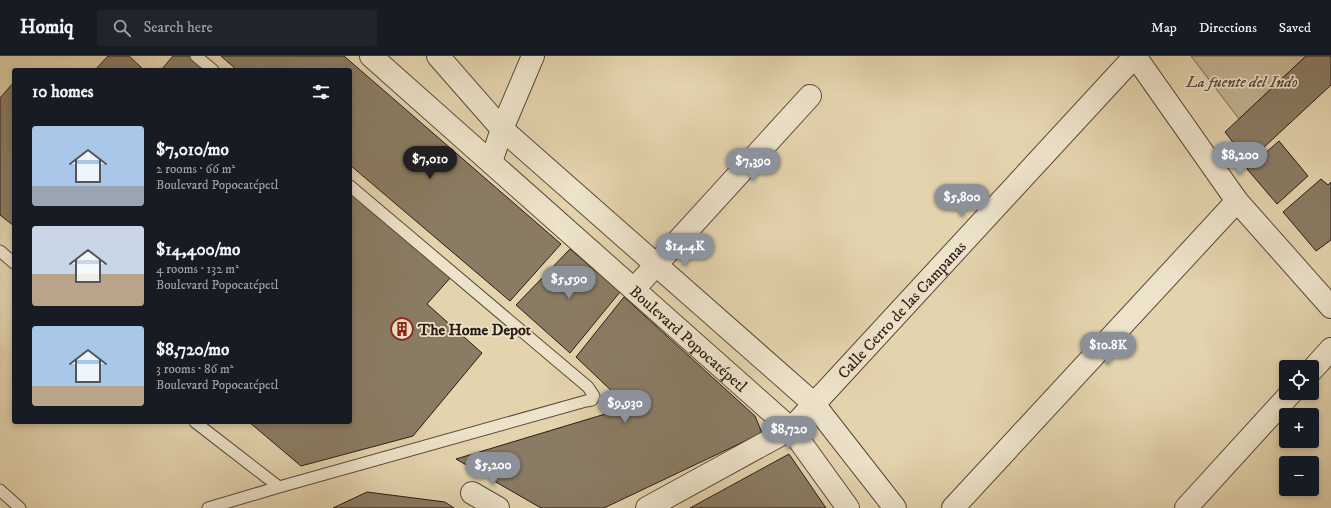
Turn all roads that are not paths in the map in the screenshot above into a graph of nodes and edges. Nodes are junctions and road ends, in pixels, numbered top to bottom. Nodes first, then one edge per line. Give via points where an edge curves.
1 (196, 56) edge
2 (371, 56) edge
3 (438, 56) edge
4 (533, 56) edge
5 (1135, 56) edge
6 (211, 68) edge
7 (810, 96) dead end
8 (502, 129) junction
9 (491, 162) junction
10 (352, 188) edge
11 (1237, 201) junction
12 (0, 251) edge
13 (12, 261) edge
14 (656, 264) junction
15 (634, 289) junction
16 (1331, 307) edge
17 (1331, 349) edge
18 (1319, 362) edge
19 (1285, 400) edge
20 (814, 403) junction
21 (198, 424) edge
22 (791, 429) junction
23 (279, 487) junction
24 (0, 490) edge
25 (472, 493) dead end
26 (20, 508) edge
27 (208, 508) edge
28 (498, 508) edge
29 (647, 508) edge
30 (848, 508) edge
31 (895, 508) edge
32 (954, 508) edge
33 (1186, 508) edge

1 - 6 lane
2 - 9 street, Boulevard Popocatépetl
3 - 8 street, Boulevard Popocatépetl
4 - 8 street
5 - 11 street
5 - 20 street, Calle Cerro de las Campanas
7 - 14 street
8 - 9 street
8 - 14 street, Boulevard Popocatépetl
9 - 15 street, Boulevard Popocatépetl
10 - 23 lane via 588,387 594,396 592,400
11 - 16 street
11 - 32 street
12 - 13 lane
14 - 15 street
14 - 20 street, Boulevard Popocatépetl
15 - 22 street, Boulevard Popocatépetl
17 - 18 street
19 - 33 street
20 - 22 street, Calle Cerro de las Campanas
20 - 31 street, Boulevard Popocatépetl
21 - 23 lane
22 - 29 street, Calle Cerro de las Campanas
22 - 30 street, Boulevard Popocatépetl
23 - 27 lane
24 - 26 lane
25 - 28 street

